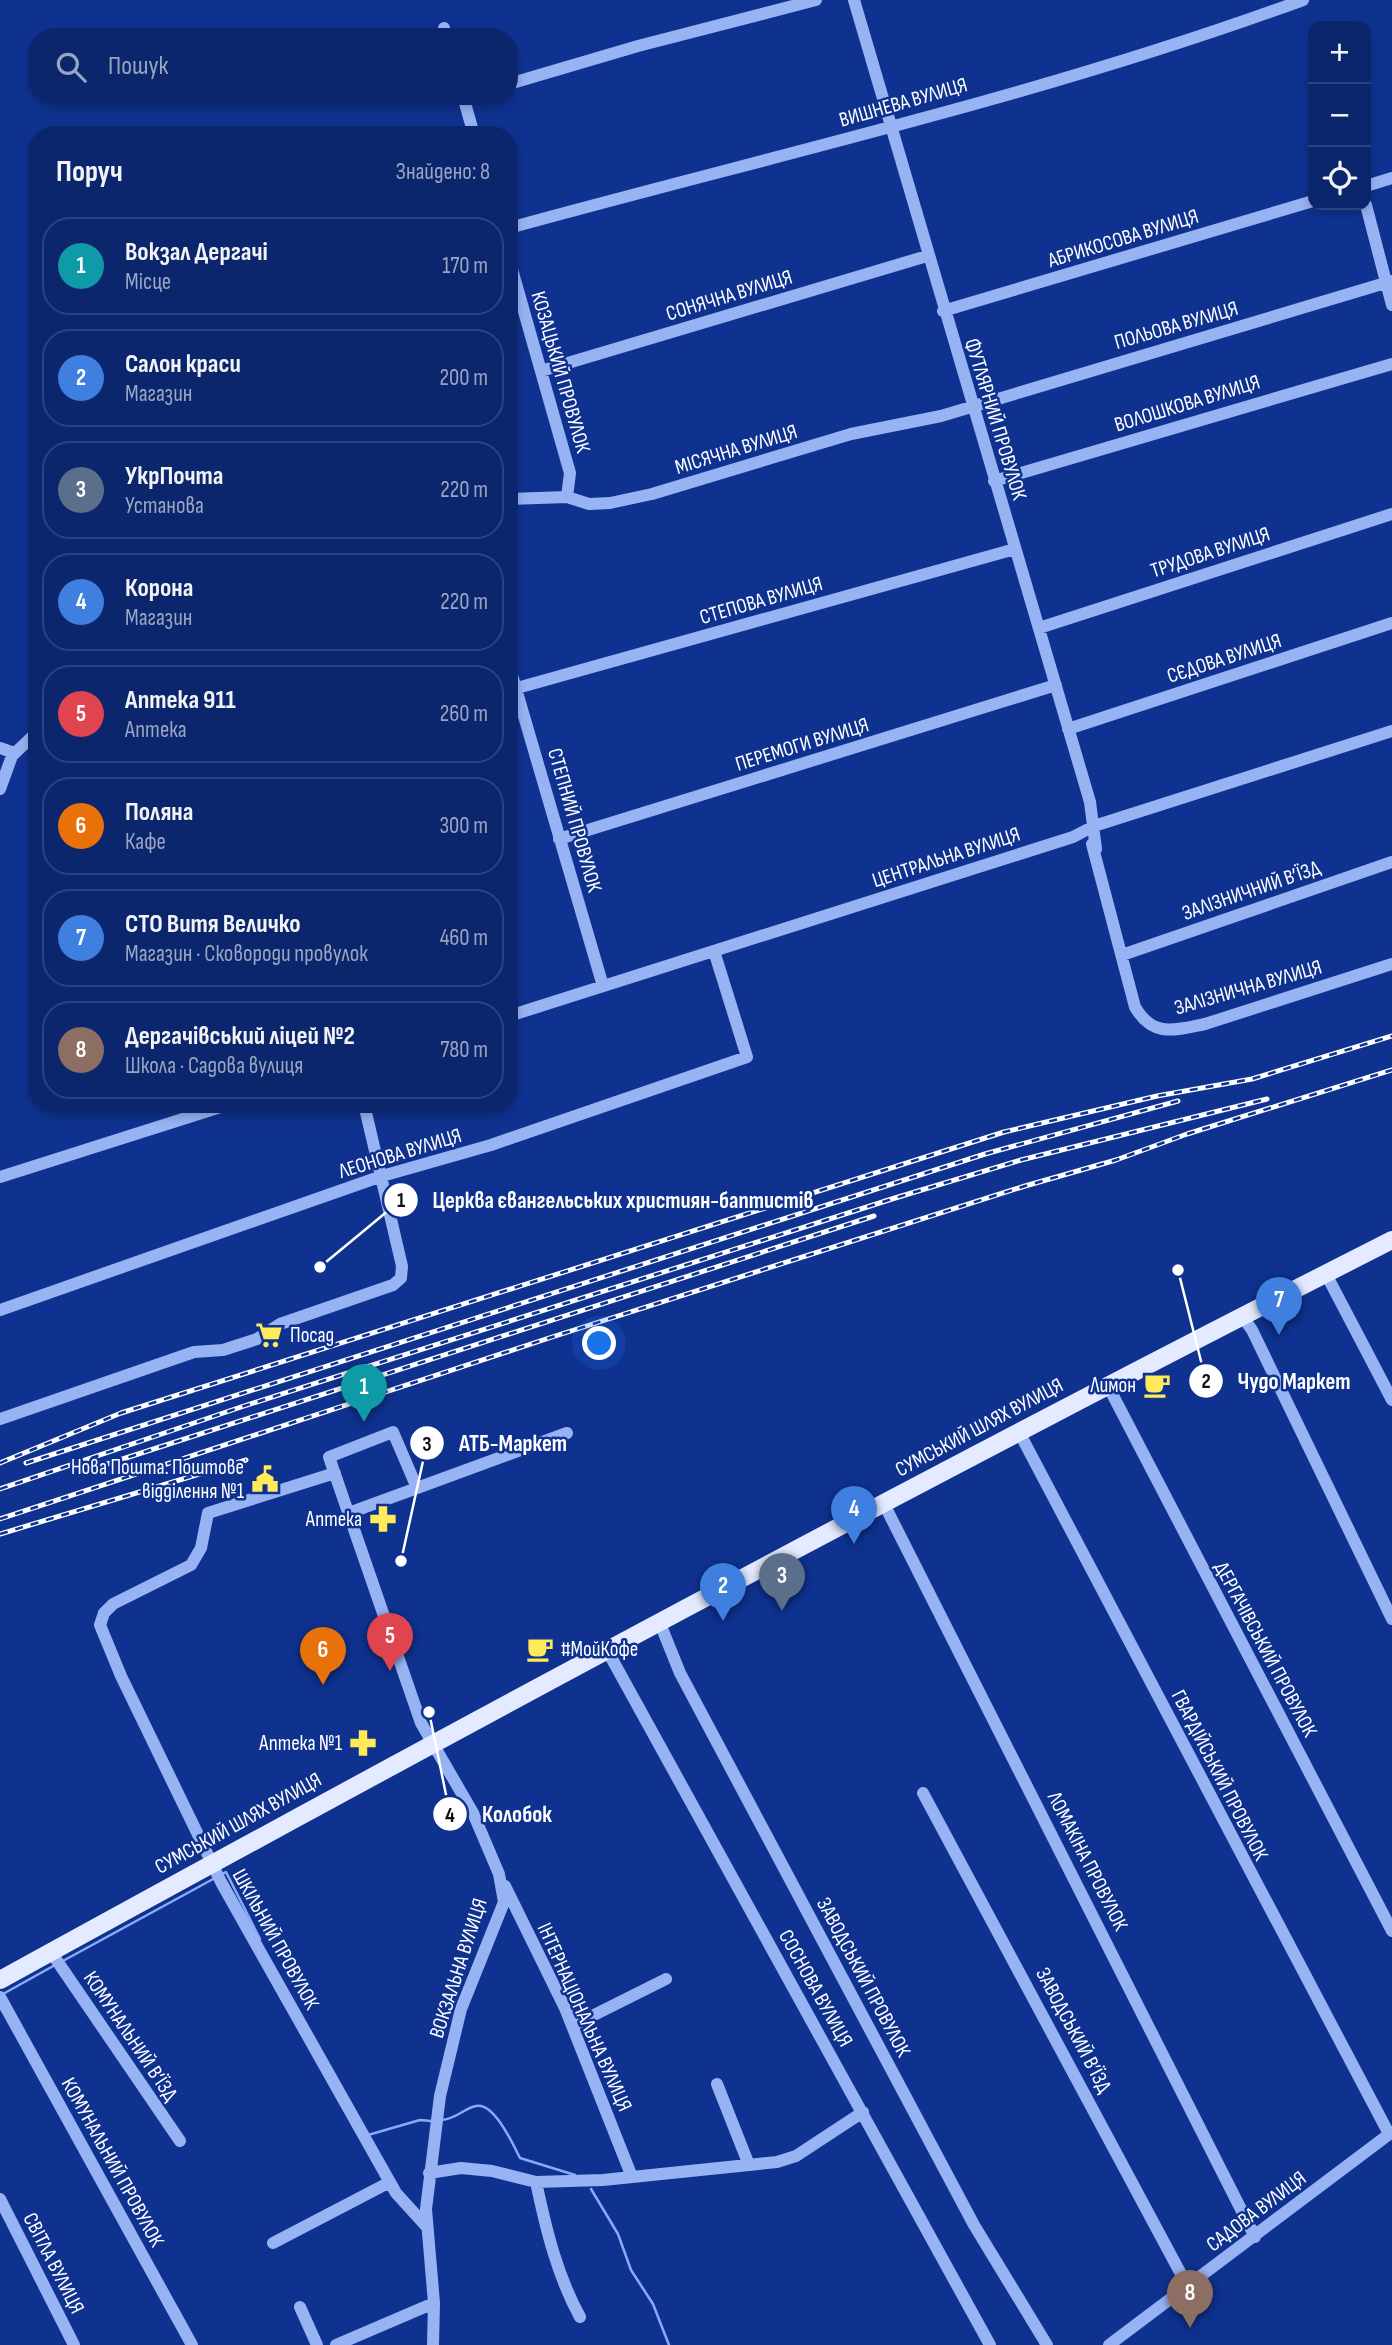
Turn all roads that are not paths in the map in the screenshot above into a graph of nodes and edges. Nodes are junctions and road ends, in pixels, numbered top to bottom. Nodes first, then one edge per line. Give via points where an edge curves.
1 (816, 0) edge
2 (854, 0) edge
3 (1303, 0) edge
4 (518, 81) edge
5 (467, 105) edge
6 (472, 126) edge
7 (890, 127) junction
8 (1392, 178) edge
9 (1371, 184) edge
10 (1308, 202) edge
11 (1367, 210) edge
12 (518, 226) edge
13 (927, 256) junction
14 (1388, 282) edge
15 (518, 290) edge
16 (1392, 305) edge
17 (943, 311) junction
18 (1392, 364) edge
19 (541, 371) junction
20 (971, 405) junction
21 (994, 481) junction
22 (567, 497) junction
23 (518, 499) edge
24 (1392, 514) edge
25 (1015, 549) junction
26 (1392, 623) edge
27 (1039, 628) junction
28 (1056, 685) junction
29 (518, 688) edge
30 (518, 692) edge
31 (1068, 729) junction
32 (1392, 732) edge
33 (28, 740) edge
34 (0, 748) edge
35 (14, 752) junction
36 (0, 789) edge
37 (1094, 826) junction
38 (1073, 837) junction
39 (559, 839) junction
40 (1096, 849) junction
41 (1392, 862) edge
42 (714, 951) junction
43 (1122, 955) junction
44 (1392, 964) edge
45 (603, 986) junction
46 (518, 1013) edge
47 (202, 1113) edge
48 (366, 1113) edge
49 (382, 1176) junction
50 (0, 1177) edge
51 (1392, 1240) edge
52 (1326, 1274) junction
53 (0, 1310) edge
54 (1242, 1316) junction
55 (1107, 1384) junction
56 (1392, 1400) edge
57 (0, 1419) edge
58 (1019, 1432) junction
59 (567, 1433) dead end
60 (335, 1473) junction
61 (417, 1488) junction
62 (884, 1504) junction
63 (349, 1513) junction
64 (1392, 1619) edge
65 (659, 1621) junction
66 (607, 1650) junction
67 (433, 1742) junction
68 (923, 1793) dead end
69 (212, 1864) junction
70 (499, 1874) junction
71 (1392, 1931) edge
72 (51, 1952) junction
73 (666, 1979) dead end
74 (0, 1980) edge
75 (0, 1997) edge
76 (572, 2026) junction
77 (717, 2084) dead end
78 (863, 2112) junction
79 (1390, 2133) edge
80 (180, 2141) dead end
81 (749, 2165) junction
82 (429, 2174) junction
83 (632, 2177) junction
84 (390, 2182) junction
85 (536, 2182) junction
86 (0, 2199) edge
87 (426, 2226) junction
88 (1255, 2237) junction
89 (273, 2243) dead end
90 (1188, 2287) junction
91 (434, 2303) junction
92 (300, 2307) dead end
93 (580, 2317) dead end
94 (74, 2345) edge
95 (192, 2345) edge
96 (317, 2345) edge
97 (336, 2345) edge
98 (433, 2345) edge
99 (990, 2345) edge
100 (1047, 2345) edge
101 (1109, 2345) edge

1 - 4 street
2 - 7 street, ФУТЛЯРНИЙ ПРОВУЛОК
3 - 7 street, ВИШНЕВА ВУЛИЦЯ via 1210,34
5 - 6 street
7 - 12 street, ВИШНЕВА ВУЛИЦЯ
7 - 13 street, ФУТЛЯРНИЙ ПРОВУЛОК
8 - 9 street
10 - 17 street, АБРИКОСОВА ВУЛИЦЯ
11 - 14 street
13 - 17 street, ФУТЛЯРНИЙ ПРОВУЛОК
13 - 19 street, СОНЯЧНА ВУЛИЦЯ
14 - 16 street
14 - 20 street, ПОЛЬОВА ВУЛИЦЯ
15 - 19 street, КОЗАЦЬКИЙ ПРОВУЛОК
17 - 20 street, ФУТЛЯРНИЙ ПРОВУЛОК
18 - 21 street, ВОЛОШКОВА ВУЛИЦЯ
19 - 22 street, КОЗАЦЬКИЙ ПРОВУЛОК via 570,473
20 - 21 street, ФУТЛЯРНИЙ ПРОВУЛОК
20 - 22 street, МІСЯЧНА ВУЛИЦЯ via 941,416 852,434 652,494 589,504
21 - 25 street, ФУТЛЯРНИЙ ПРОВУЛОК
22 - 23 street, МІСЯЧНА ВУЛИЦЯ
24 - 27 street, ТРУДОВА ВУЛИЦЯ
25 - 27 street, ФУТЛЯРНИЙ ПРОВУЛОК
25 - 29 street, СТЕПОВА ВУЛИЦЯ
26 - 31 street, СЄДОВА ВУЛИЦЯ
27 - 28 street, ФУТЛЯРНИЙ ПРОВУЛОК
28 - 31 street, ФУТЛЯРНИЙ ПРОВУЛОК
28 - 39 street, ПЕРЕМОГИ ВУЛИЦЯ
30 - 39 street, СТЕПНИЙ ПРОВУЛОК
31 - 37 street, ФУТЛЯРНИЙ ПРОВУЛОК
32 - 37 street, ЦЕНТРАЛЬНА ВУЛИЦЯ
33 - 35 street
34 - 35 street
35 - 36 street
37 - 38 street, ЦЕНТРАЛЬНА ВУЛИЦЯ
37 - 40 street, ФУТЛЯРНИЙ ПРОВУЛОК
38 - 40 street via 1088,839
38 - 42 street, ЦЕНТРАЛЬНА ВУЛИЦЯ
39 - 45 street, СТЕПНИЙ ПРОВУЛОК
40 - 43 street, ФУТЛЯРНИЙ ПРОВУЛОК
41 - 43 street, ЗАЛІЗНИЧНИЙ В’ЇЗД
42 - 45 street, ЦЕНТРАЛЬНА ВУЛИЦЯ
42 - 49 street, ЛЕОНОВА ВУЛИЦЯ via 747,1057 491,1145
43 - 44 street, ЗАЛІЗНИЧНА ВУЛИЦЯ via 1135,1007 1144,1023 1175,1030
45 - 46 street, ЦЕНТРАЛЬНА ВУЛИЦЯ
47 - 50 street
48 - 49 street
49 - 53 street, ЛЕОНОВА ВУЛИЦЯ
49 - 57 street via 402,1266 401,1278 393,1285 280,1324 257,1339 223,1350 194,1352
51 - 52 main road, СУМСЬКИЙ ШЛЯХ ВУЛИЦЯ
52 - 54 main road, СУМСЬКИЙ ШЛЯХ ВУЛИЦЯ
52 - 56 street
54 - 55 main road, СУМСЬКИЙ ШЛЯХ ВУЛИЦЯ
54 - 64 street
55 - 58 main road, СУМСЬКИЙ ШЛЯХ ВУЛИЦЯ
55 - 71 street, ДЕРГАЧІВСЬКИЙ ПРОВУЛОК
58 - 62 main road, СУМСЬКИЙ ШЛЯХ ВУЛИЦЯ
58 - 79 street, ГВАРДІЙСЬКИЙ ПРОВУЛОК
59 - 61 street
60 - 61 street via 329,1457 393,1433
60 - 63 street, ВОКЗАЛЬНА ВУЛИЦЯ
60 - 69 street, ШКІЛЬНИЙ ПРОВУЛОК via 208,1513 201,1548 191,1565 113,1604 100,1625
61 - 63 street
62 - 65 main road, СУМСЬКИЙ ШЛЯХ ВУЛИЦЯ
62 - 88 street, ЛОМАКІНА ПРОВУЛОК
63 - 67 street, ВОКЗАЛЬНА ВУЛИЦЯ via 421,1723
65 - 66 main road, СУМСЬКИЙ ШЛЯХ ВУЛИЦЯ
65 - 100 street, ЗАВОДСЬКИЙ ПРОВУЛОК via 680,1673 923,2130
66 - 67 main road, СУМСЬКИЙ ШЛЯХ ВУЛИЦЯ
66 - 78 street, СОСНОВА ВУЛИЦЯ
67 - 69 main road, СУМСЬКИЙ ШЛЯХ ВУЛИЦЯ
67 - 70 street, ВОКЗАЛЬНА ВУЛИЦЯ via 473,1813
68 - 90 street, ЗАВОДСЬКИЙ В’ЇЗД
69 - 72 main road, СУМСЬКИЙ ШЛЯХ ВУЛИЦЯ
69 - 84 street, ШКІЛЬНИЙ ПРОВУЛОК
70 - 76 street, ІНТЕРНАЦІОНАЛЬНА ВУЛИЦЯ
70 - 82 street, ВОКЗАЛЬНА ВУЛИЦЯ via 504,1902 461,2009
72 - 74 main road, СУМСЬКИЙ ШЛЯХ ВУЛИЦЯ
72 - 80 street, КОМУНАЛЬНИЙ В’ЇЗД
73 - 76 street
75 - 95 street, КОМУНАЛЬНИЙ ПРОВУЛОК
76 - 83 street, ІНТЕРНАЦІОНАЛЬНА ВУЛИЦЯ
77 - 81 street
78 - 81 street via 796,2156
78 - 99 street, СОСНОВА ВУЛИЦЯ
79 - 88 street, САДОВА ВУЛИЦЯ
81 - 83 street
82 - 85 street via 461,2168
82 - 87 street, ВОКЗАЛЬНА ВУЛИЦЯ
83 - 85 street
84 - 87 street, ШКІЛЬНИЙ ПРОВУЛОК
84 - 89 street
85 - 93 street via 554,2255
86 - 94 street, СВІТЛА ВУЛИЦЯ
87 - 91 street, ВОКЗАЛЬНА ВУЛИЦЯ
88 - 90 street, САДОВА ВУЛИЦЯ
90 - 101 street, САДОВА ВУЛИЦЯ
91 - 97 street
91 - 98 street, ВОКЗАЛЬНА ВУЛИЦЯ
92 - 96 street

